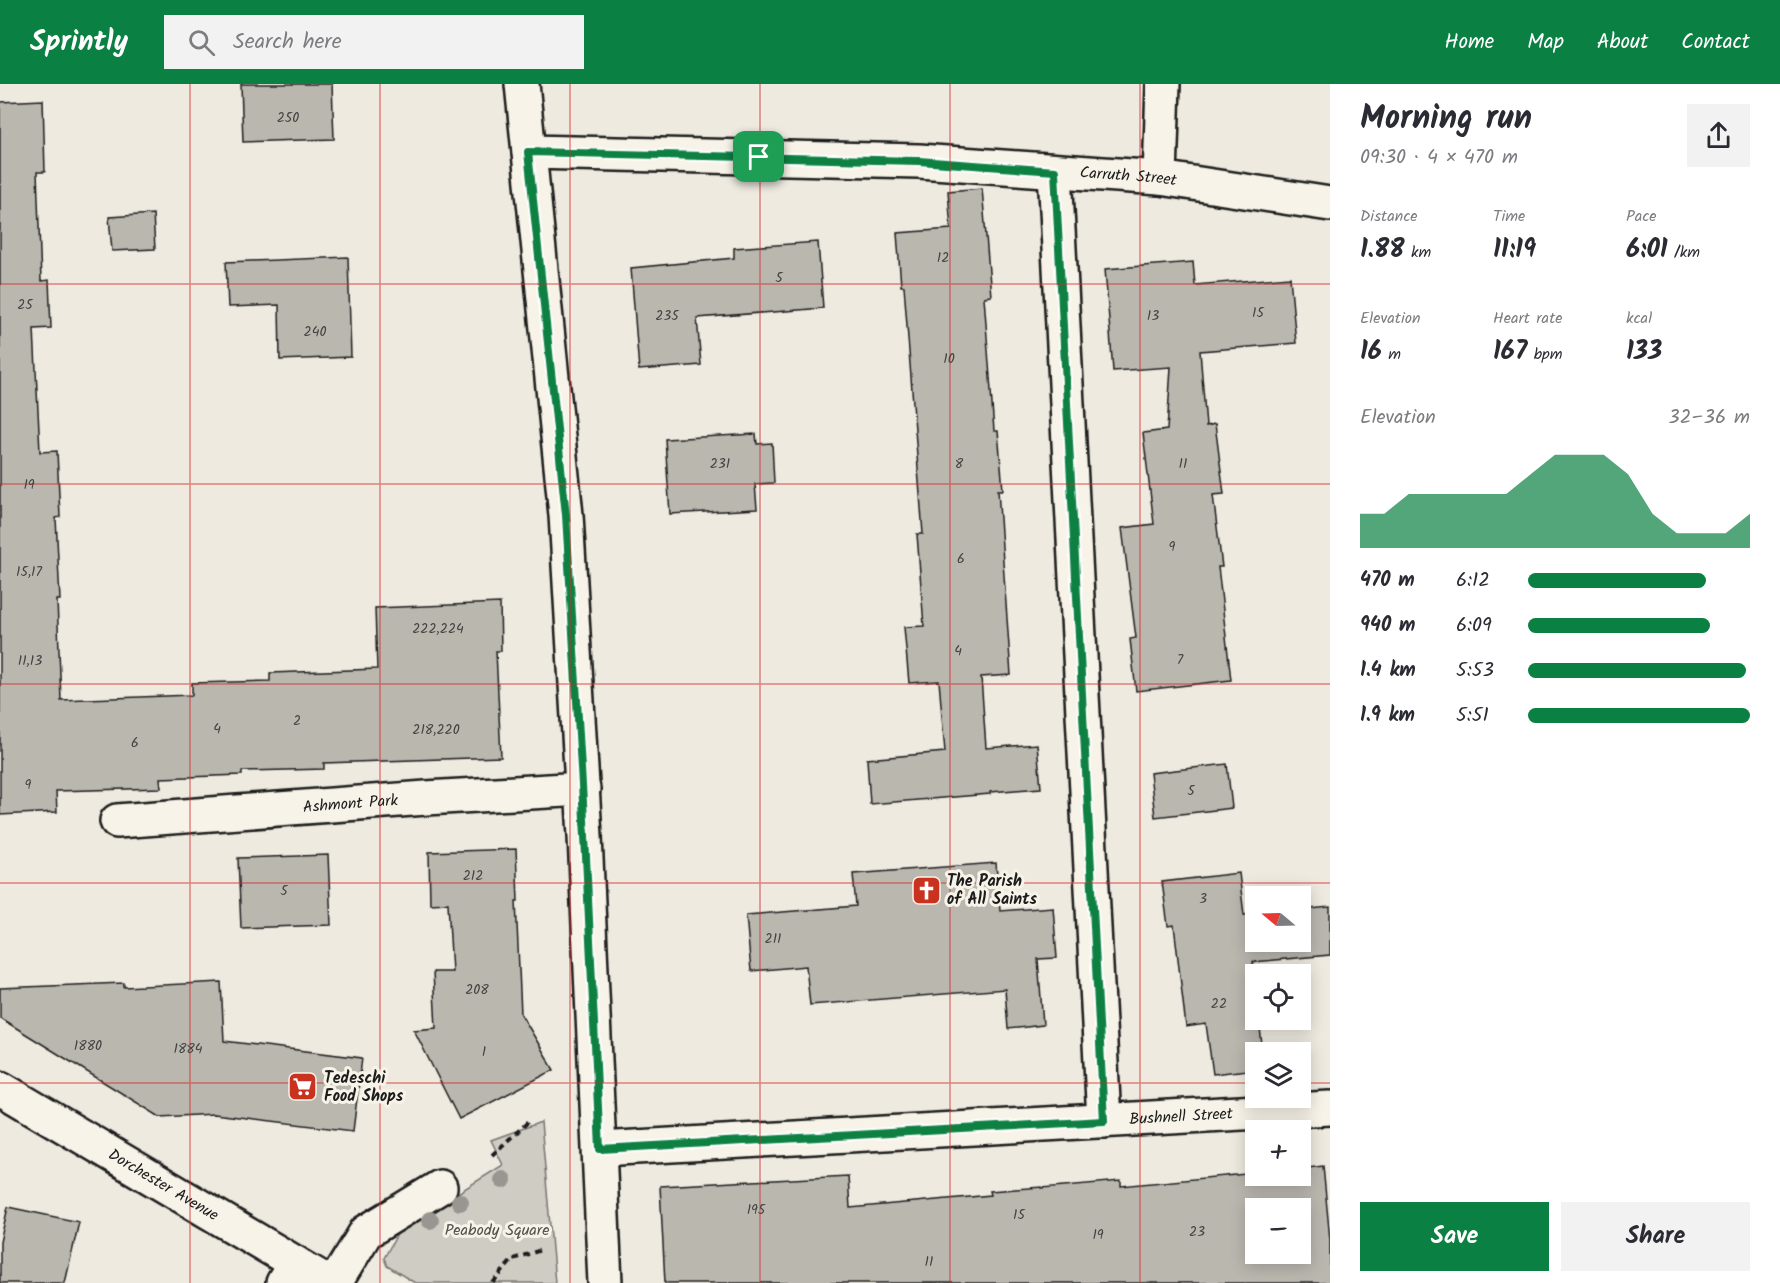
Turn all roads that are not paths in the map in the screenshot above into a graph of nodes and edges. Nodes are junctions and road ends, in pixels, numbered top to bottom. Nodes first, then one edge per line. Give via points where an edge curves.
1 (522, 84) edge
2 (1163, 84) edge
3 (528, 152) junction
4 (1055, 171) junction
5 (1160, 178) junction
6 (1330, 204) edge
7 (583, 789) junction
8 (117, 821) dead end
9 (0, 1088) edge
10 (1330, 1108) edge
11 (1104, 1121) junction
12 (600, 1149) junction
13 (440, 1186) dead end
14 (289, 1273) edge
15 (329, 1283) edge
16 (335, 1283) edge
17 (605, 1283) edge

1 - 3 street
2 - 5 street
3 - 4 street, Carruth Street via 919,161
3 - 7 street via 566,515
4 - 5 street, Carruth Street
4 - 11 street
5 - 6 street, Carruth Street
7 - 8 street, Ashmont Park
7 - 12 street
9 - 14 street, Dorchester Avenue
10 - 11 street, Bushnell Street
11 - 12 street, Bushnell Street
12 - 17 street
13 - 16 street via 366,1232
14 - 15 street, Dorchester Avenue

